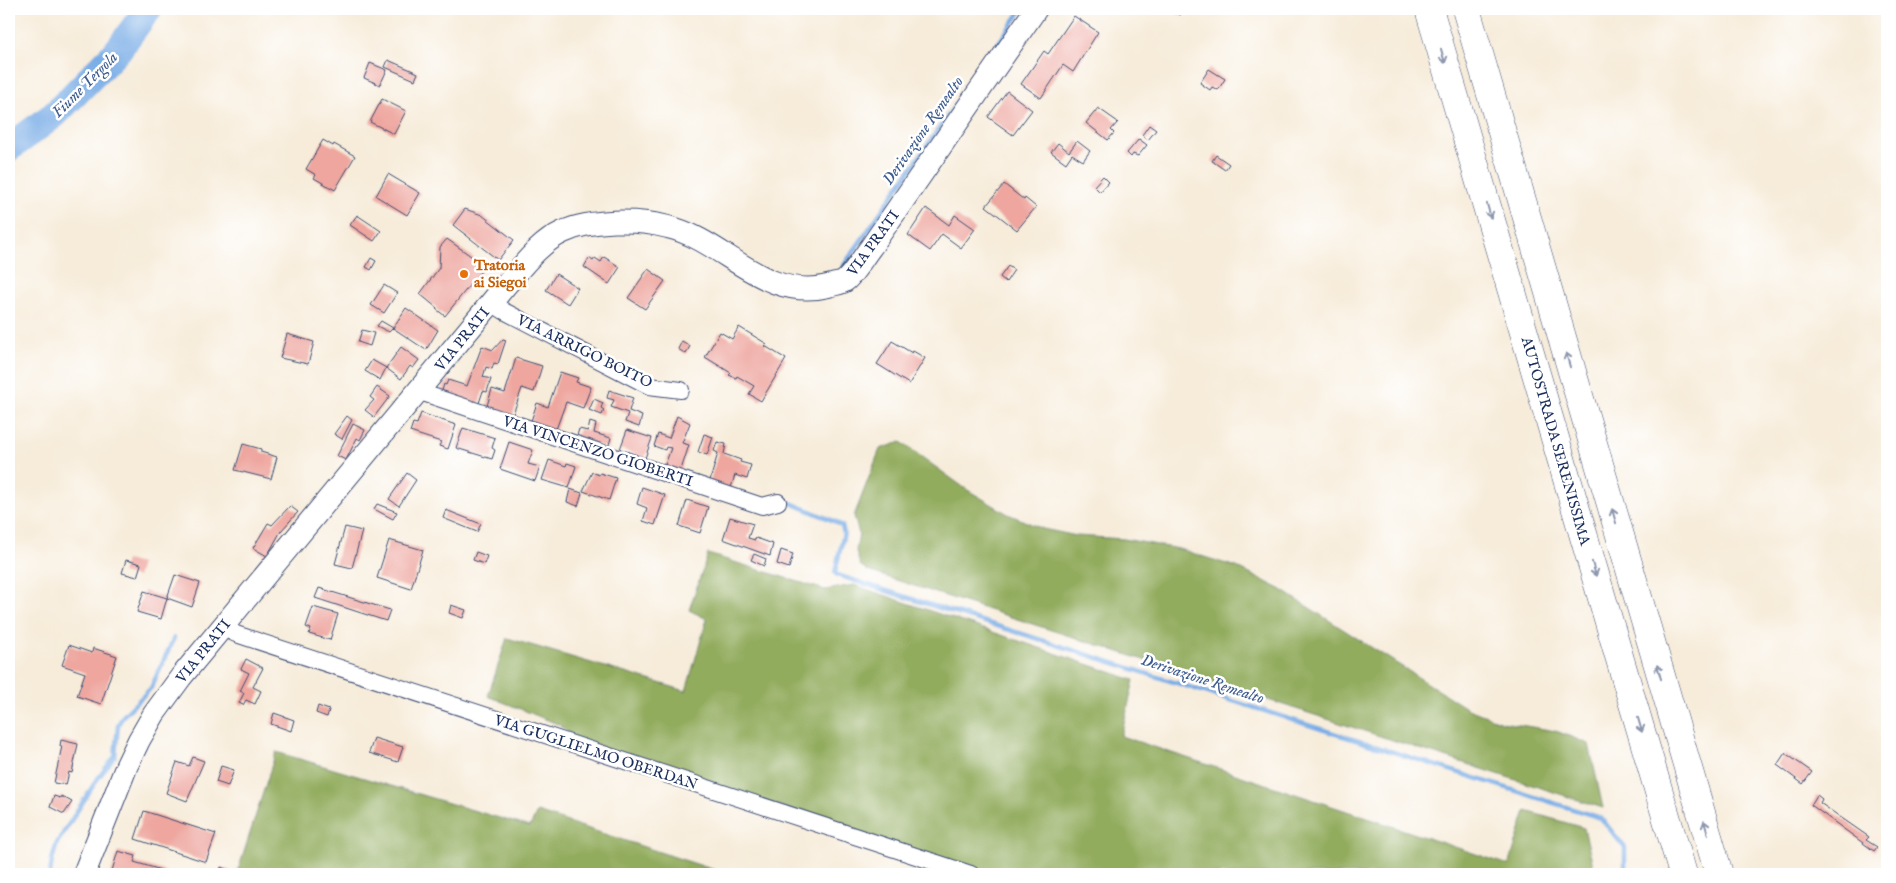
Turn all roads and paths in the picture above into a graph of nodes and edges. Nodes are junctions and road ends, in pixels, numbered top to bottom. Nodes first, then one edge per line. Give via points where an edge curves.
1 (1036, 9) edge
2 (1429, 9) edge
3 (1466, 9) edge
4 (492, 303) junction
5 (420, 390) junction
6 (681, 390) dead end
7 (778, 502) dead end
8 (222, 627) junction
9 (84, 874) edge
10 (971, 874) edge
11 (1683, 874) edge
12 (1720, 874) edge

1 - 4 street, VIA PRATI via 845,282 818,288 785,286 759,276 696,238 668,227 612,222 563,232 546,243
2 -> 11 highway, AUTOSTRADA SERENISSIMA
12 -> 3 highway
4 - 5 street, VIA PRATI
4 - 6 street, VIA ARRIGO BOITO via 649,386
5 - 7 street, VIA VINCENZO GIOBERTI via 762,506
5 - 8 street, VIA PRATI
8 - 9 street, VIA PRATI via 149,723 128,764
8 - 10 street, VIA GUGLIELMO OBERDAN

